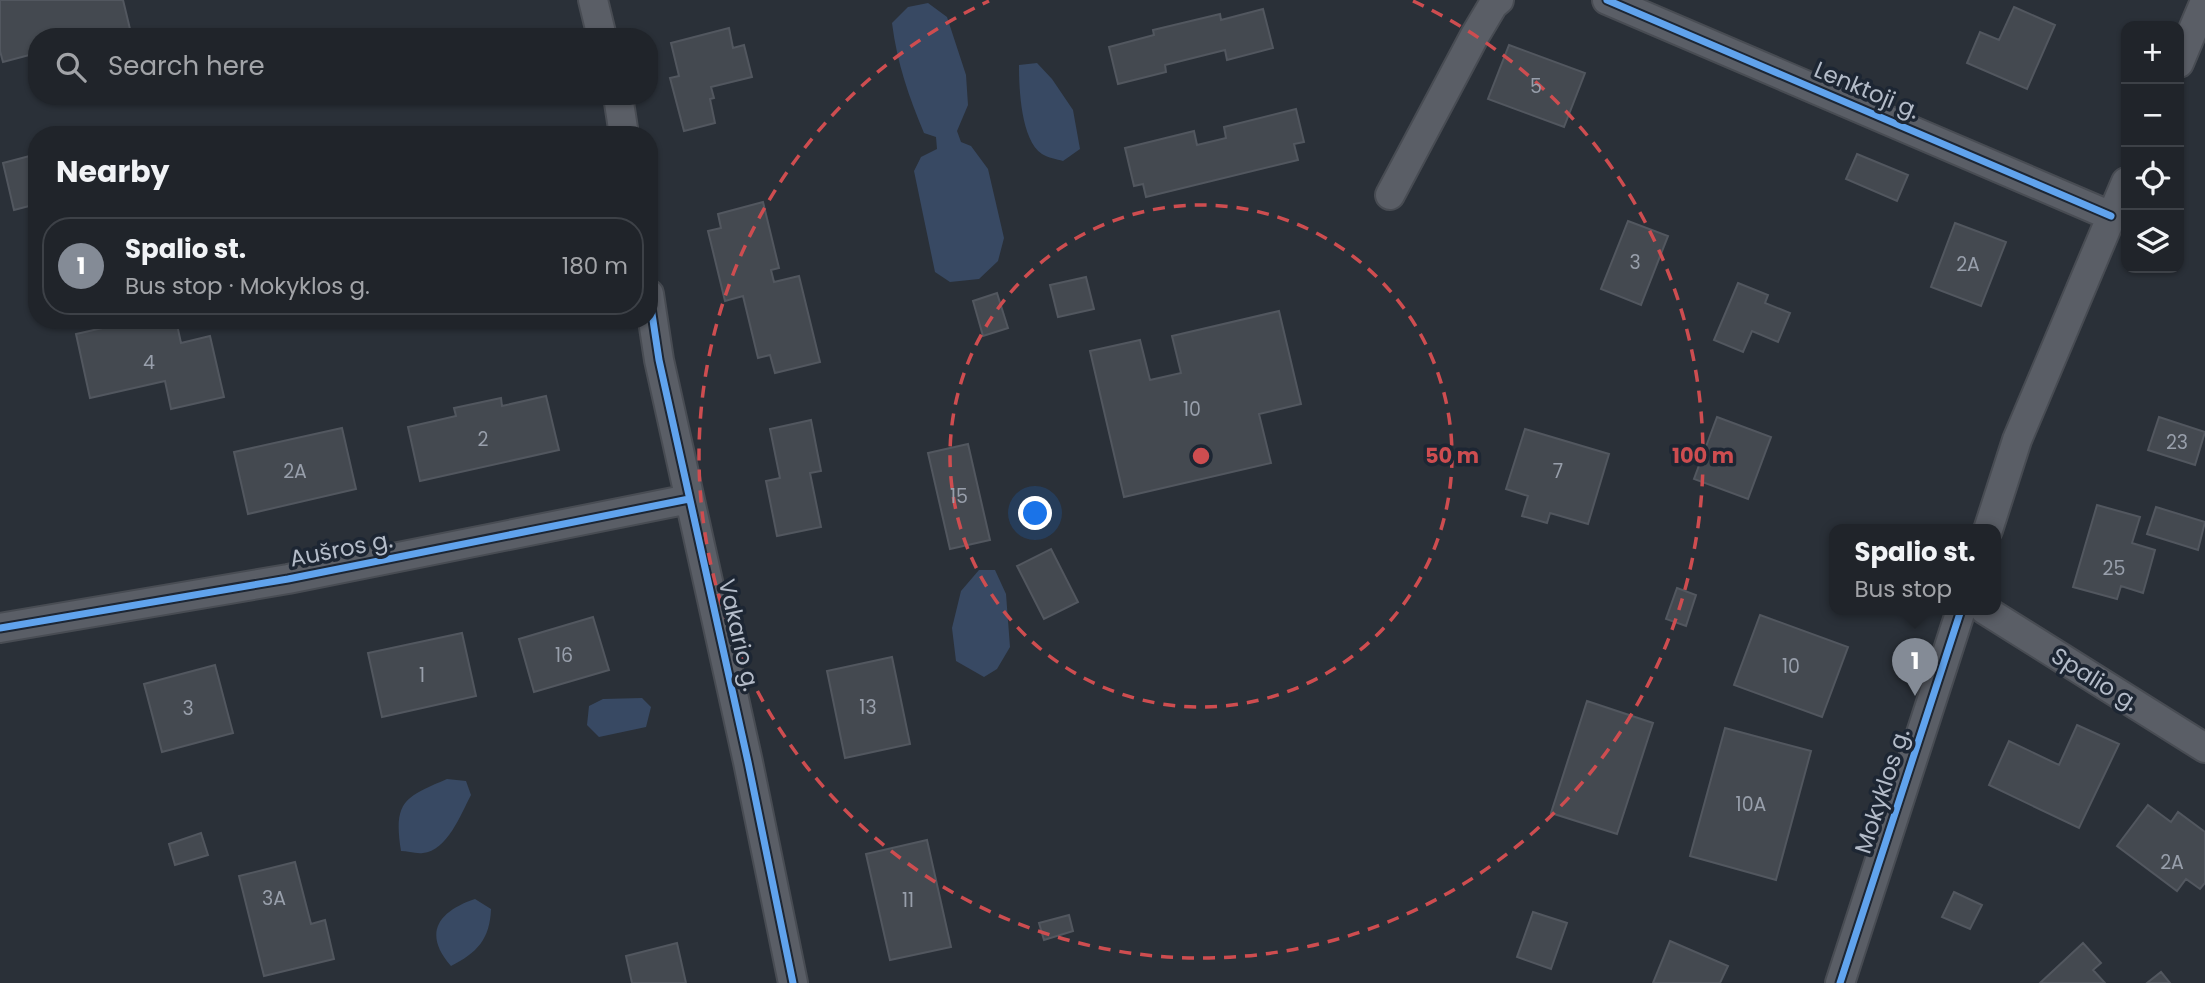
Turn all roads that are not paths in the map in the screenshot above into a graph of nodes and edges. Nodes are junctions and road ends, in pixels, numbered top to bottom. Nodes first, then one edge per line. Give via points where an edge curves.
1 (593, 0) edge
2 (1499, 0) edge
3 (1607, 0) edge
4 (2205, 1) edge
5 (600, 28) edge
6 (2184, 51) edge
7 (619, 105) edge
8 (623, 126) edge
9 (2121, 193) edge
10 (1390, 195) dead end
11 (2111, 216) junction
12 (654, 329) edge
13 (689, 499) junction
14 (1990, 524) edge
15 (1959, 615) edge
16 (1992, 615) edge
17 (0, 628) edge
18 (2205, 748) edge
19 (793, 983) edge
20 (1840, 983) edge

1 - 5 street
2 - 10 street via 1474,37
3 - 11 street, Lenktoji g.
4 - 6 street
7 - 8 street
9 - 11 street
11 - 14 street via 2017,440
12 - 13 street, Vakario g.
13 - 17 street, Aušros g. via 288,579
13 - 19 street, Vakario g.
15 - 20 street, Mokyklos g.
16 - 18 street, Spalio g.

